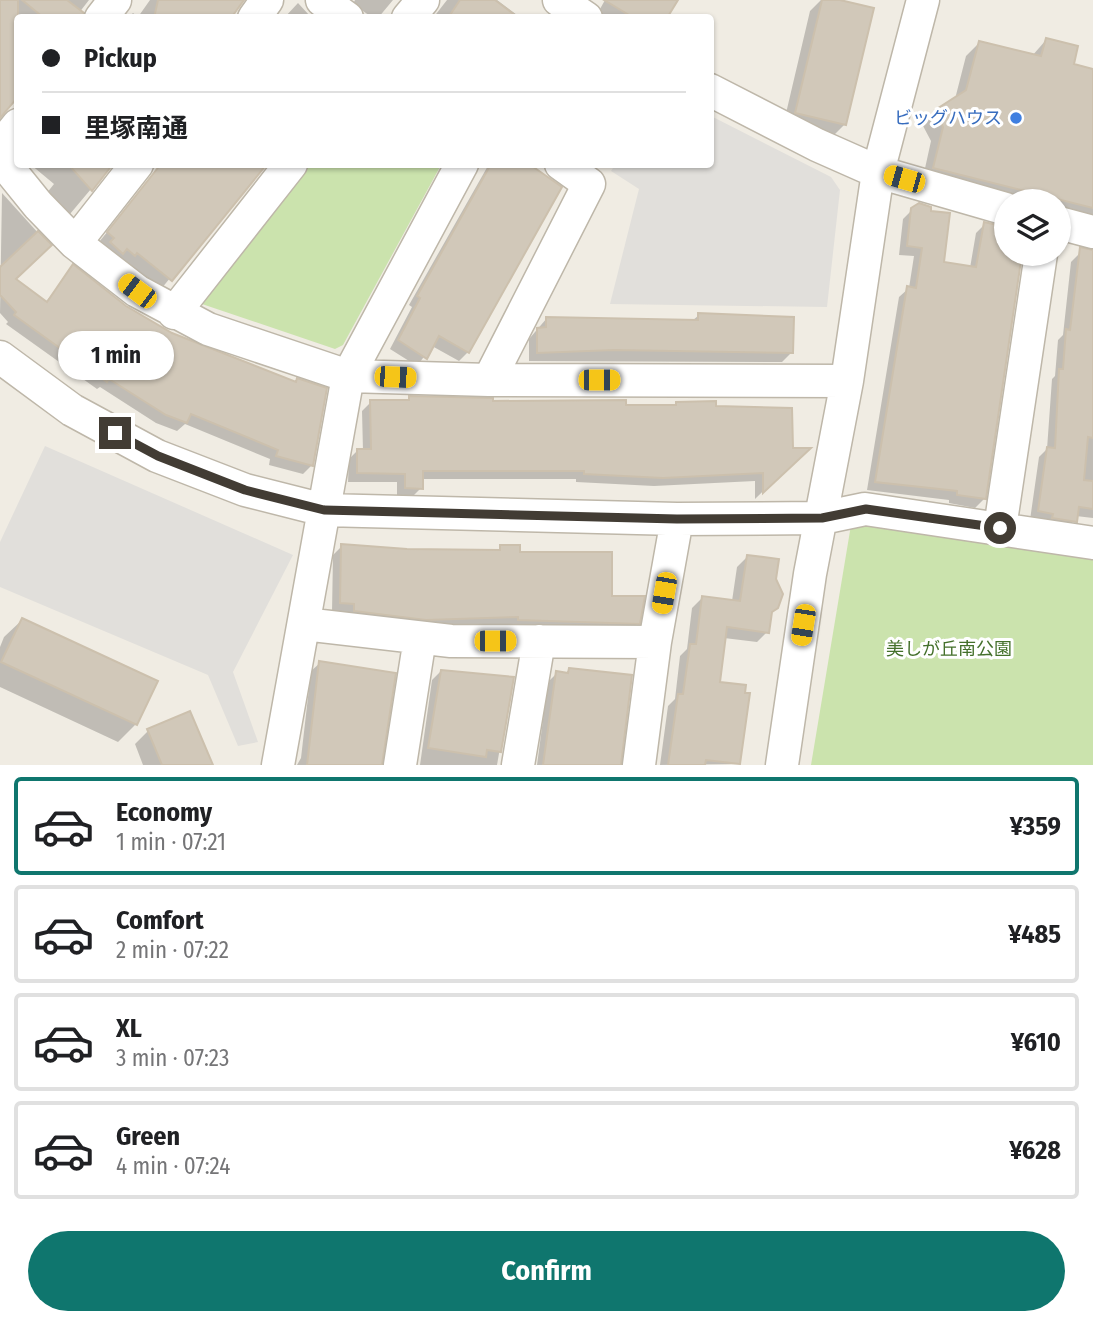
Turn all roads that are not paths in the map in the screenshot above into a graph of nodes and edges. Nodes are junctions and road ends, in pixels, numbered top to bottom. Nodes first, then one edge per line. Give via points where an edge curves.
1 (115, 0) edge
2 (322, 0) edge
3 (423, 0) edge
4 (559, 0) edge
5 (923, 0) edge
6 (104, 14) edge
7 (341, 14) edge
8 (411, 14) edge
9 (580, 14) edge
10 (714, 92) edge
11 (14, 130) edge
12 (0, 147) edge
13 (0, 159) edge
14 (134, 168) edge
15 (288, 168) edge
16 (460, 168) edge
17 (567, 168) edge
18 (878, 172) junction
19 (994, 206) edge
20 (1071, 226) edge
21 (1093, 232) edge
22 (75, 243) junction
23 (1039, 266) edge
24 (174, 313) junction
25 (0, 357) edge
26 (348, 376) junction
27 (489, 380) junction
28 (847, 381) junction
29 (324, 510) junction
30 (822, 518) junction
31 (677, 519) junction
32 (1000, 528) junction
33 (1093, 543) edge
34 (304, 624) junction
35 (420, 638) junction
36 (539, 641) junction
37 (655, 642) junction
38 (278, 765) edge
39 (400, 765) edge
40 (518, 765) edge
41 (639, 765) edge
42 (782, 765) edge

1 - 6 street
2 - 7 street
3 - 8 street
4 - 9 street
5 - 18 street
10 - 18 street
11 - 12 street
13 - 22 street
14 - 22 street
15 - 24 street
16 - 26 street
17 - 27 street via 589,184
18 - 19 street
18 - 28 street
20 - 21 street
22 - 24 street
23 - 32 street
24 - 26 street
25 - 29 street via 72,411 158,456 245,490
26 - 27 street
26 - 29 street
27 - 28 street
28 - 30 street
29 - 31 street
29 - 34 street
30 - 31 street
30 - 32 street via 866,509
30 - 42 street
31 - 37 street
32 - 33 street
34 - 35 street
34 - 38 street
35 - 36 street
35 - 39 street
36 - 37 street
36 - 40 street
37 - 41 street

